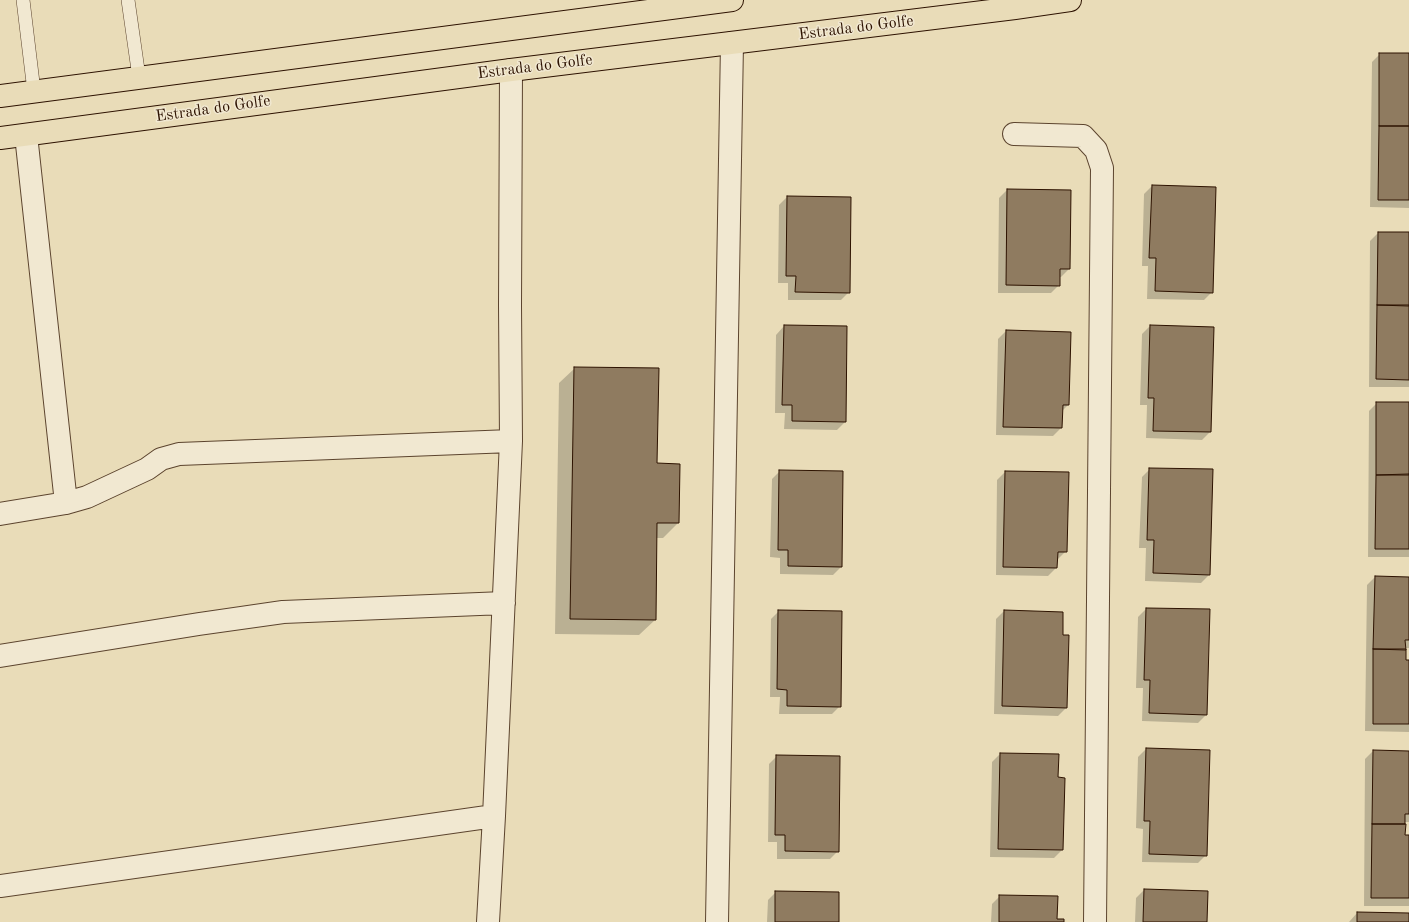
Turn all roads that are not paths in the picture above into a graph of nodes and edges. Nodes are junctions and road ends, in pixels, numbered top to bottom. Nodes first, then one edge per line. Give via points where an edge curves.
1 (23, 0) edge
2 (128, 0) edge
3 (732, 0) edge
4 (1070, 0) edge
5 (732, 43) junction
6 (511, 70) junction
7 (139, 77) junction
8 (34, 92) junction
9 (0, 96) edge
10 (26, 134) junction
11 (1014, 134) dead end
12 (0, 138) edge
13 (512, 441) junction
14 (66, 503) junction
15 (0, 514) edge
16 (504, 603) junction
17 (0, 656) edge
18 (494, 816) junction
19 (0, 886) edge
20 (488, 922) edge
21 (717, 922) edge
22 (1095, 922) edge

1 - 8 lane
2 - 7 lane
3 - 7 highway
4 - 5 highway, Estrada do Golfe
5 - 6 highway, Estrada do Golfe
5 - 21 street
6 - 10 highway, Estrada do Golfe
6 - 13 street
7 - 8 highway
8 - 9 highway
10 - 12 highway, Estrada do Golfe
10 - 14 street
11 - 22 street via 1083,136 1096,150 1102,168
13 - 14 street via 179,454 161,459 147,469
13 - 16 street
14 - 15 street
16 - 17 street via 283,612
16 - 18 street
18 - 19 street
18 - 20 street

